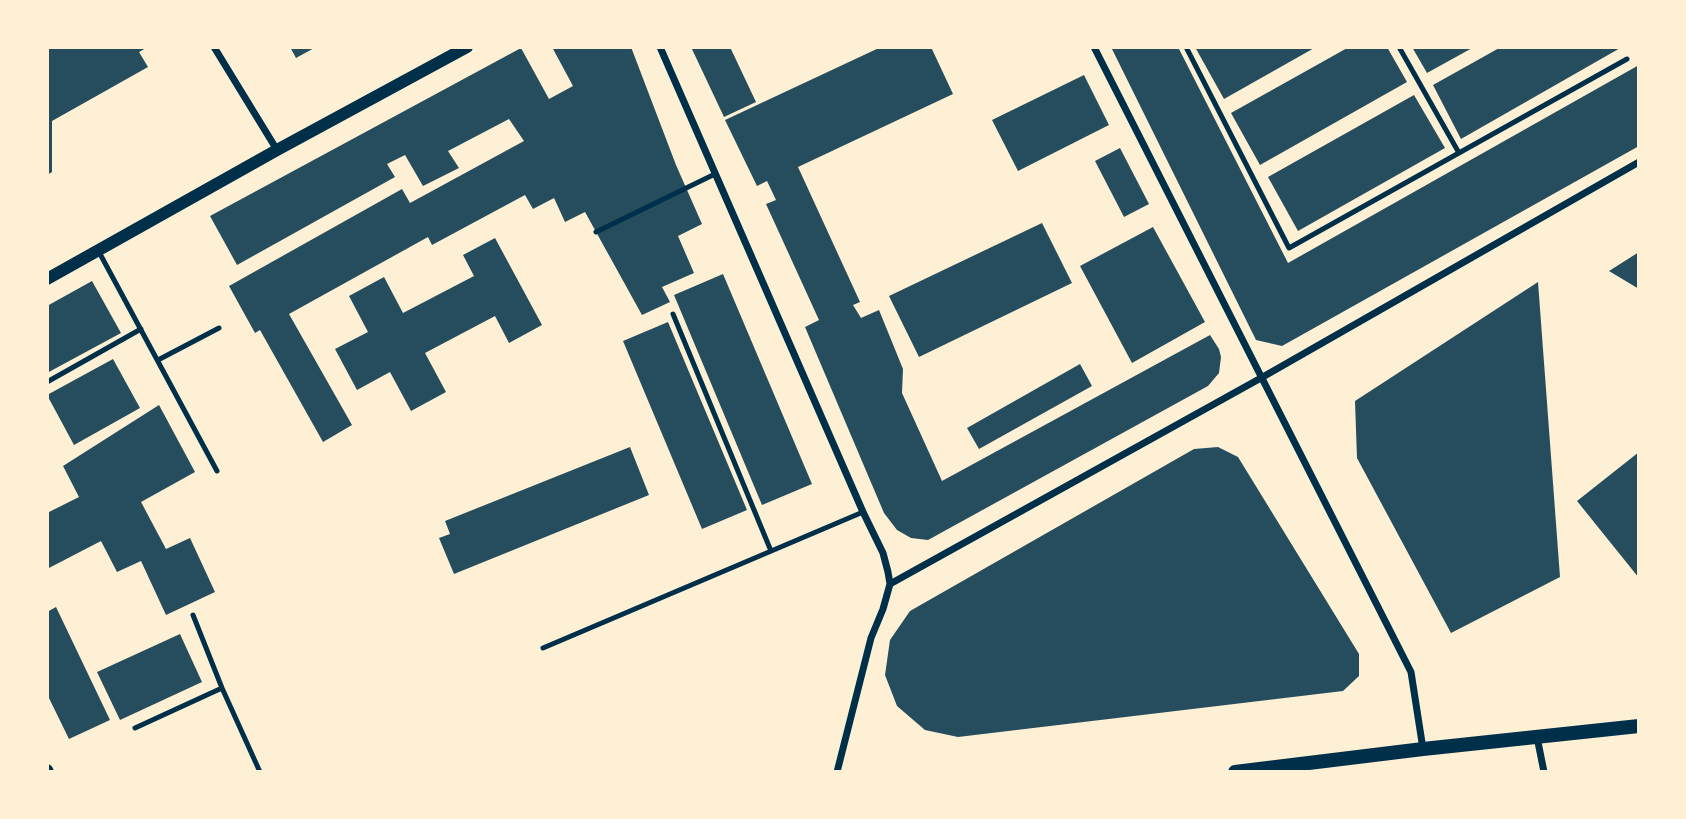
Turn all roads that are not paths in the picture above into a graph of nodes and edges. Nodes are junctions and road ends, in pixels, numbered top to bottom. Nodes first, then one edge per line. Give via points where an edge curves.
1 (214, 47) edge
2 (467, 47) edge
3 (660, 47) edge
4 (1094, 47) edge
5 (1186, 47) edge
6 (1399, 47) edge
7 (1627, 59) dead end
8 (277, 150) junction
9 (1459, 153) junction
10 (1639, 162) edge
11 (715, 174) junction
12 (596, 232) dead end
13 (98, 250) junction
14 (47, 279) edge
15 (673, 314) dead end
16 (219, 328) dead end
17 (141, 329) junction
18 (158, 360) junction
19 (1261, 378) junction
20 (47, 382) edge
21 (217, 471) dead end
22 (863, 512) junction
23 (771, 551) junction
24 (890, 584) junction
25 (193, 615) dead end
26 (543, 648) dead end
27 (222, 688) junction
28 (1639, 726) edge
29 (135, 727) dead end
30 (1537, 737) junction
31 (1423, 749) junction
32 (1325, 766) edge
33 (260, 772) edge
34 (837, 772) edge
35 (1236, 772) edge
36 (1544, 772) edge

1 - 8 street
2 - 8 street
3 - 11 street
4 - 19 street
5 - 9 lane via 1289,248
6 - 9 lane
7 - 9 lane
8 - 13 street
10 - 19 street
11 - 12 lane
11 - 22 street
13 - 14 street
13 - 17 lane
15 - 23 lane
16 - 18 lane
17 - 18 lane
17 - 20 lane
18 - 21 lane
19 - 24 street
19 - 31 street via 1411,672
22 - 23 lane
22 - 24 street via 883,553
23 - 26 lane
24 - 34 street
25 - 27 lane
27 - 29 lane
27 - 33 lane
28 - 30 main road
30 - 31 main road
30 - 36 street
31 - 32 main road
32 - 35 main road

